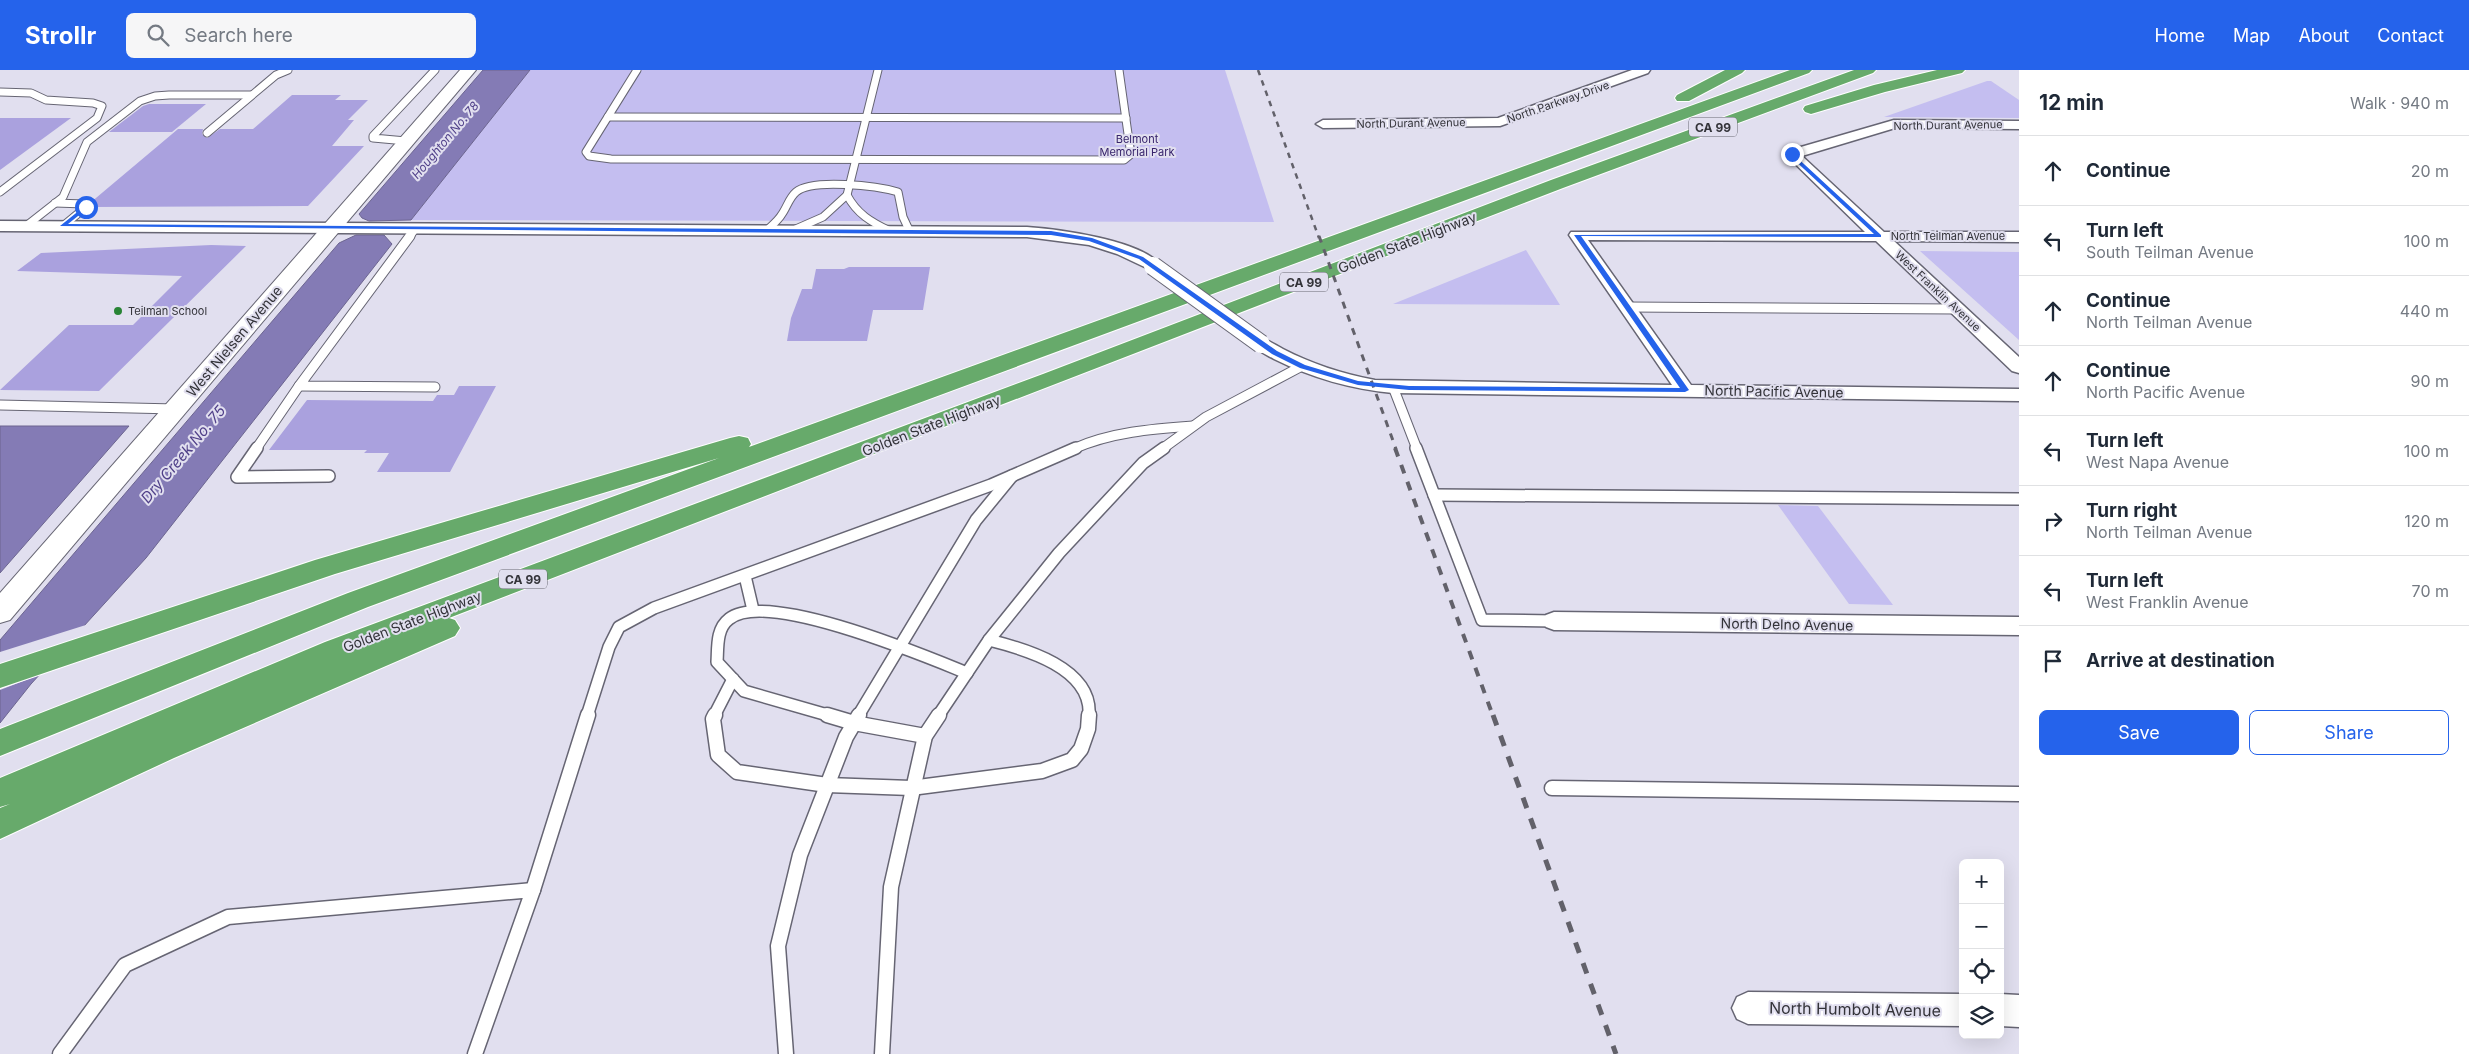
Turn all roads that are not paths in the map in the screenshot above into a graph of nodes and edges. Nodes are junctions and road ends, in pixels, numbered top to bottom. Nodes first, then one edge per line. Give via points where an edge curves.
1 (288, 70) edge
2 (435, 70) edge
3 (468, 70) edge
4 (637, 70) edge
5 (878, 70) edge
6 (1119, 70) edge
7 (1644, 70) edge
8 (1736, 70) edge
9 (1804, 70) edge
10 (1868, 70) edge
11 (1957, 70) edge
12 (0, 92) edge
13 (251, 96) junction
14 (608, 116) junction
15 (866, 117) junction
16 (1126, 118) junction
17 (1500, 122) joint
18 (1323, 124) dead end
19 (2019, 125) edge
20 (207, 133) dead end
21 (406, 141) junction
22 (1792, 154) joint
23 (1560, 158) junction
24 (856, 160) junction
25 (1557, 184) junction
26 (850, 186) junction
27 (0, 192) edge
28 (847, 195) junction
29 (55, 203) junction
30 (0, 226) edge
31 (26, 226) junction
32 (63, 226) junction
33 (331, 228) junction
34 (416, 228) junction
35 (766, 231) junction
36 (791, 231) junction
37 (890, 231) junction
38 (910, 232) junction
39 (1879, 236) junction
40 (2019, 237) edge
41 (1627, 307) junction
42 (1957, 309) junction
43 (1302, 366) junction
44 (2019, 367) edge
45 (1051, 379) junction
46 (299, 386) junction
47 (435, 387) dead end
48 (1401, 388) junction
49 (1685, 390) junction
50 (2019, 395) edge
51 (0, 405) edge
52 (176, 409) junction
53 (869, 412) junction
54 (1194, 426) junction
55 (1014, 475) junction
56 (329, 476) dead end
57 (1434, 495) junction
58 (2019, 499) edge
59 (745, 576) junction
60 (753, 610) junction
61 (0, 612) edge
62 (1554, 621) joint
63 (2019, 626) edge
64 (989, 640) junction
65 (899, 646) junction
66 (967, 673) junction
67 (0, 676) edge
68 (733, 679) junction
69 (854, 723) junction
70 (925, 736) junction
71 (0, 743) edge
72 (827, 784) junction
73 (912, 788) junction
74 (1552, 788) dead end
75 (0, 793) edge
76 (2019, 794) edge
77 (0, 824) edge
78 (533, 890) junction
79 (1748, 1008) dead end
80 (1959, 1010) edge
81 (2004, 1010) edge
82 (2019, 1010) edge
83 (60, 1054) edge
84 (475, 1054) edge
85 (786, 1054) edge
86 (882, 1054) edge

1 - 13 lane via 276,74
2 - 21 lane via 373,136 380,140
3 - 21 street, West Nielsen Avenue
4 - 14 lane
5 - 15 lane
6 - 16 lane
7 - 17 street, North Parkway Drive
8 - 23 highway
9 - 23 highway, Golden State Highway / CA 99
10 - 25 highway, Golden State Highway / CA 99
11 - 25 highway via 1880,88
12 - 27 lane via 19,91 40,94 46,100 102,106 98,118
13 - 20 lane
13 - 29 lane via 169,95 140,101 87,142 67,190
14 - 15 lane
14 - 24 lane via 586,152 590,156 611,159
15 - 16 lane
15 - 24 lane
16 - 24 lane via 1130,155 1114,162
17 - 18 street, North Durant Avenue
19 - 22 street, North Durant Avenue via 1894,124
21 - 33 street, West Nielsen Avenue
22 - 39 street, West Franklin Avenue
23 - 53 highway, Golden State Highway / CA 99
24 - 26 lane
25 - 45 highway, Golden State Highway / CA 99
26 - 28 lane
26 - 35 lane via 800,189
26 - 38 lane via 881,186 898,192
28 - 36 lane via 823,217
28 - 37 lane via 857,213 866,221
29 - 31 lane
29 - 32 lane via 85,204 86,207
30 - 31 street
31 - 32 street
32 - 33 street
33 - 34 street
33 - 52 street, West Nielsen Avenue
34 - 35 street
34 - 46 lane
35 - 36 street
36 - 37 street
37 - 38 street
38 - 43 street, bridge via 1027,232 1072,236 1116,247 1153,266 1261,344
39 - 40 street, North Teilman Avenue
39 - 41 street, North Teilman Avenue via 1577,235
39 - 42 street, West Franklin Avenue
41 - 42 lane
41 - 49 street
42 - 44 street, West Franklin Avenue
43 - 48 street via 1358,383
43 - 54 lane
45 - 75 highway, Golden State Highway / CA 99 via 335,650
45 - 77 highway via 340,671
46 - 47 lane
46 - 56 lane via 237,476
48 - 49 street, North Pacific Avenue
48 - 57 lane
49 - 50 street, North Pacific Avenue
51 - 52 lane
52 - 61 street, West Nielsen Avenue
53 - 67 highway via 706,452 325,567
53 - 71 highway, Golden State Highway / CA 99 via 358,600
54 - 55 lane via 1148,430 1091,441
54 - 64 lane via 1143,463 1059,553
55 - 59 lane
55 - 65 lane via 976,520
57 - 58 lane
57 - 62 lane via 1482,620
59 - 60 lane
59 - 78 lane via 654,608 619,627 609,647
60 - 65 lane via 776,611 824,622
60 - 68 lane via 732,617 719,632 717,662
62 - 63 street, North Delno Avenue
64 - 66 lane
64 - 73 lane via 1046,658 1076,679 1090,706 1088,730 1081,749 1072,760 1042,770
65 - 66 lane
65 - 69 lane
66 - 70 lane
68 - 69 lane via 744,691
68 - 72 lane via 713,719 718,756 737,772
69 - 70 lane
69 - 72 lane
70 - 73 lane
72 - 73 lane
72 - 85 lane via 800,855 778,946
73 - 86 lane via 891,887
74 - 76 lane
78 - 83 lane via 228,917 125,965
78 - 84 lane
79 - 80 street, North Humbolt Avenue
81 - 82 street

